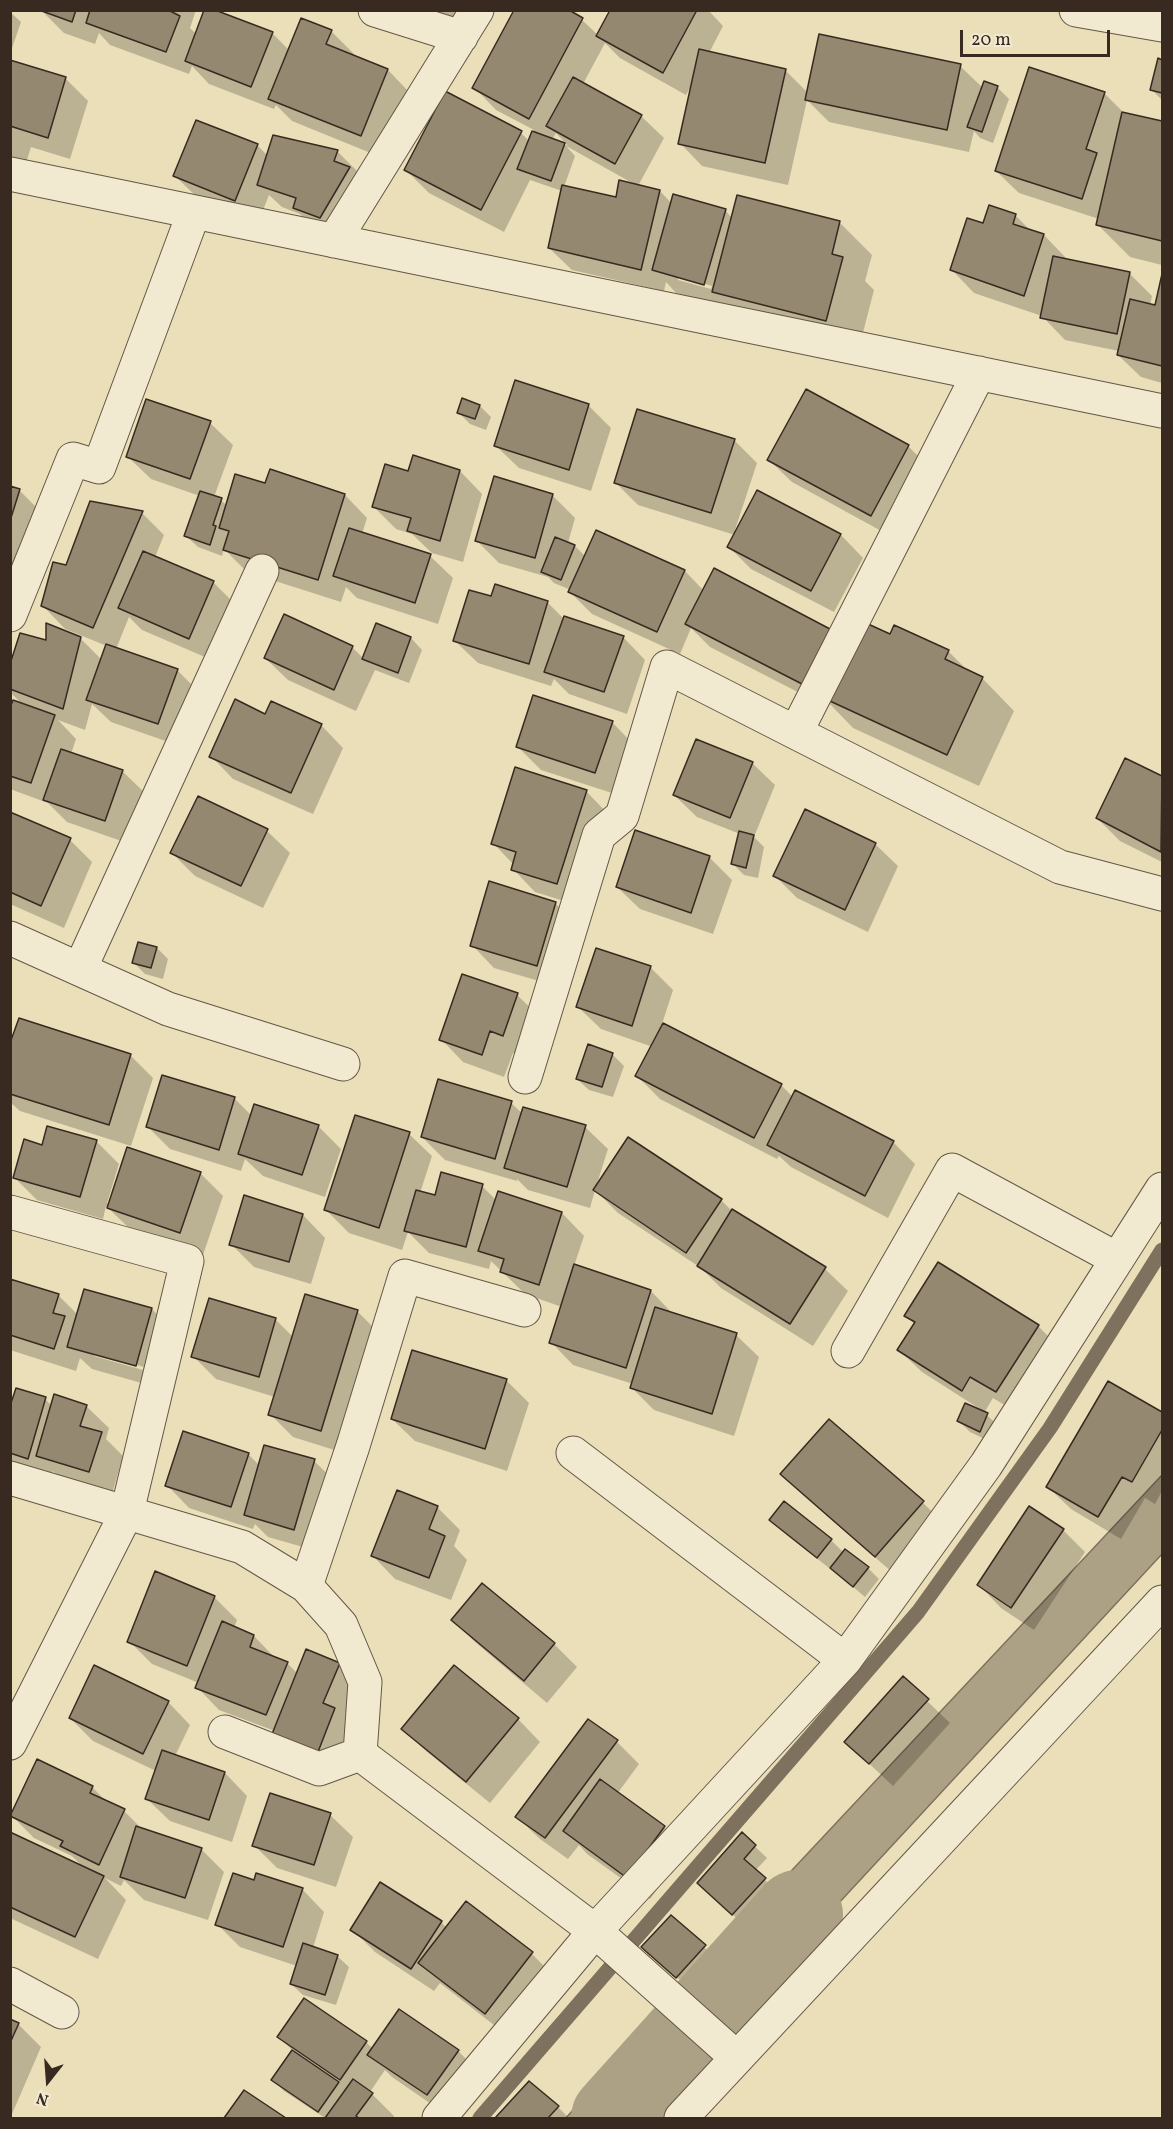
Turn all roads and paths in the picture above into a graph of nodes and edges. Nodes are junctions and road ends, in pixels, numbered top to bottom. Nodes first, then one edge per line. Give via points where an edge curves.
1 (375, 10) edge
2 (1076, 10) edge
3 (469, 24) edge
4 (1162, 26) edge
5 (10, 174) edge
6 (194, 212) junction
7 (334, 241) junction
8 (979, 373) junction
9 (1162, 411) edge
10 (262, 571) dead end
11 (10, 615) edge
12 (796, 732) junction
13 (1162, 894) edge
14 (10, 938) edge
15 (80, 969) junction
16 (343, 1064) dead end
17 (525, 1077) dead end
18 (1162, 1189) edge
19 (10, 1212) edge
20 (1117, 1259) junction
21 (524, 1310) dead end
22 (848, 1351) dead end
23 (573, 1453) dead end
24 (10, 1478) edge
25 (127, 1512) junction
26 (306, 1586) junction
27 (1162, 1602) edge
28 (845, 1660) junction
29 (225, 1732) dead end
30 (10, 1743) edge
31 (360, 1755) junction
32 (595, 1932) junction
33 (10, 1984) edge
34 (62, 2012) dead end
35 (729, 2052) junction
36 (439, 2118) edge
37 (681, 2118) edge

1 - 3 street
2 - 4 street
3 - 7 street
5 - 6 street
6 - 7 street
6 - 11 street via 99,467 73,459
7 - 8 street
8 - 9 street
8 - 12 street
10 - 15 street
12 - 13 street via 1060,867
12 - 17 street via 667,667 622,816 599,835
14 - 15 street
15 - 16 street via 168,1009
18 - 20 street
19 - 25 street via 187,1261
20 - 22 street via 952,1170
20 - 28 street via 986,1465
21 - 26 street via 405,1276
23 - 28 street
24 - 25 street
25 - 26 street via 242,1547
25 - 30 street
26 - 31 street via 341,1625 365,1682
27 - 35 street
28 - 32 street
29 - 31 street via 319,1769
31 - 32 street
32 - 35 street
32 - 36 street
33 - 34 street
35 - 37 street

